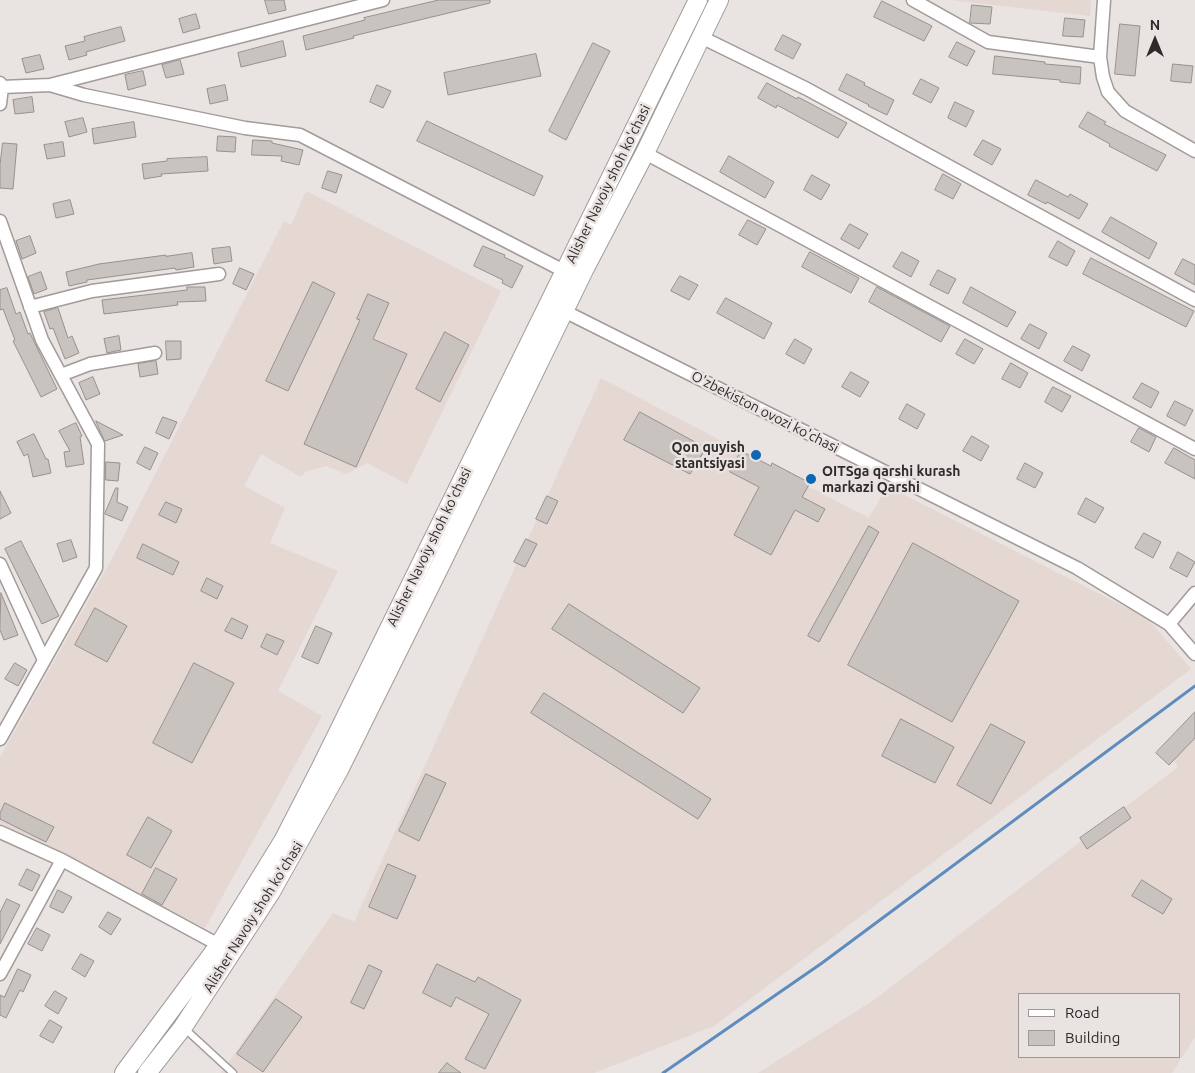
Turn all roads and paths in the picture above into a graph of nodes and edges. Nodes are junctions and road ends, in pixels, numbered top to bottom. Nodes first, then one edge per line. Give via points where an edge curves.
1 (383, 0) edge
2 (698, 0) edge
3 (719, 0) edge
4 (912, 0) edge
5 (1104, 0) edge
6 (701, 37) junction
7 (1100, 57) junction
8 (1, 85) edge
9 (50, 85) junction
10 (0, 104) edge
11 (1195, 151) edge
12 (645, 153) junction
13 (0, 221) edge
14 (564, 271) junction
15 (219, 274) dead end
16 (1195, 300) edge
17 (30, 307) junction
18 (556, 307) junction
19 (155, 353) dead end
20 (61, 375) junction
21 (1195, 449) edge
22 (0, 564) edge
23 (1195, 592) edge
24 (1169, 624) junction
25 (1194, 653) edge
26 (44, 660) junction
27 (0, 739) edge
28 (0, 832) edge
29 (62, 860) junction
30 (219, 945) junction
31 (0, 974) edge
32 (182, 1027) junction
33 (124, 1073) edge
34 (147, 1073) edge
35 (233, 1073) edge

1 - 9 street
2 - 14 main road, Alisher Navoiy shoh ko'chasi
3 - 6 main road, Alisher Navoiy shoh ko'chasi
4 - 7 street via 988,42
5 - 7 street
6 - 12 main road, Alisher Navoiy shoh ko'chasi
6 - 16 street via 807,89
7 - 11 street via 1108,92 1125,111
8 - 9 street
8 - 10 street
9 - 14 street via 245,128 300,135
12 - 18 main road, Alisher Navoiy shoh ko'chasi
12 - 21 street
13 - 17 street
14 - 18 main road, Alisher Navoiy shoh ko'chasi
15 - 17 street via 92,291
17 - 20 street via 42,340
18 - 24 street, O'zbekiston ovozi ko'chasi via 1077,568
18 - 30 main road, Alisher Navoiy shoh ko'chasi via 283,841
18 - 32 main road, Alisher Navoiy shoh ko'chasi via 442,562 339,770 271,892
19 - 20 street via 90,364
20 - 26 street via 98,444 96,568
22 - 26 street
23 - 24 street
24 - 25 street, O'zbekiston ovozi ko'chasi
26 - 27 street
28 - 29 street
29 - 30 street
29 - 31 street
30 - 33 main road, Alisher Navoiy shoh ko'chasi
32 - 34 main road, Alisher Navoiy shoh ko'chasi
32 - 35 lane

